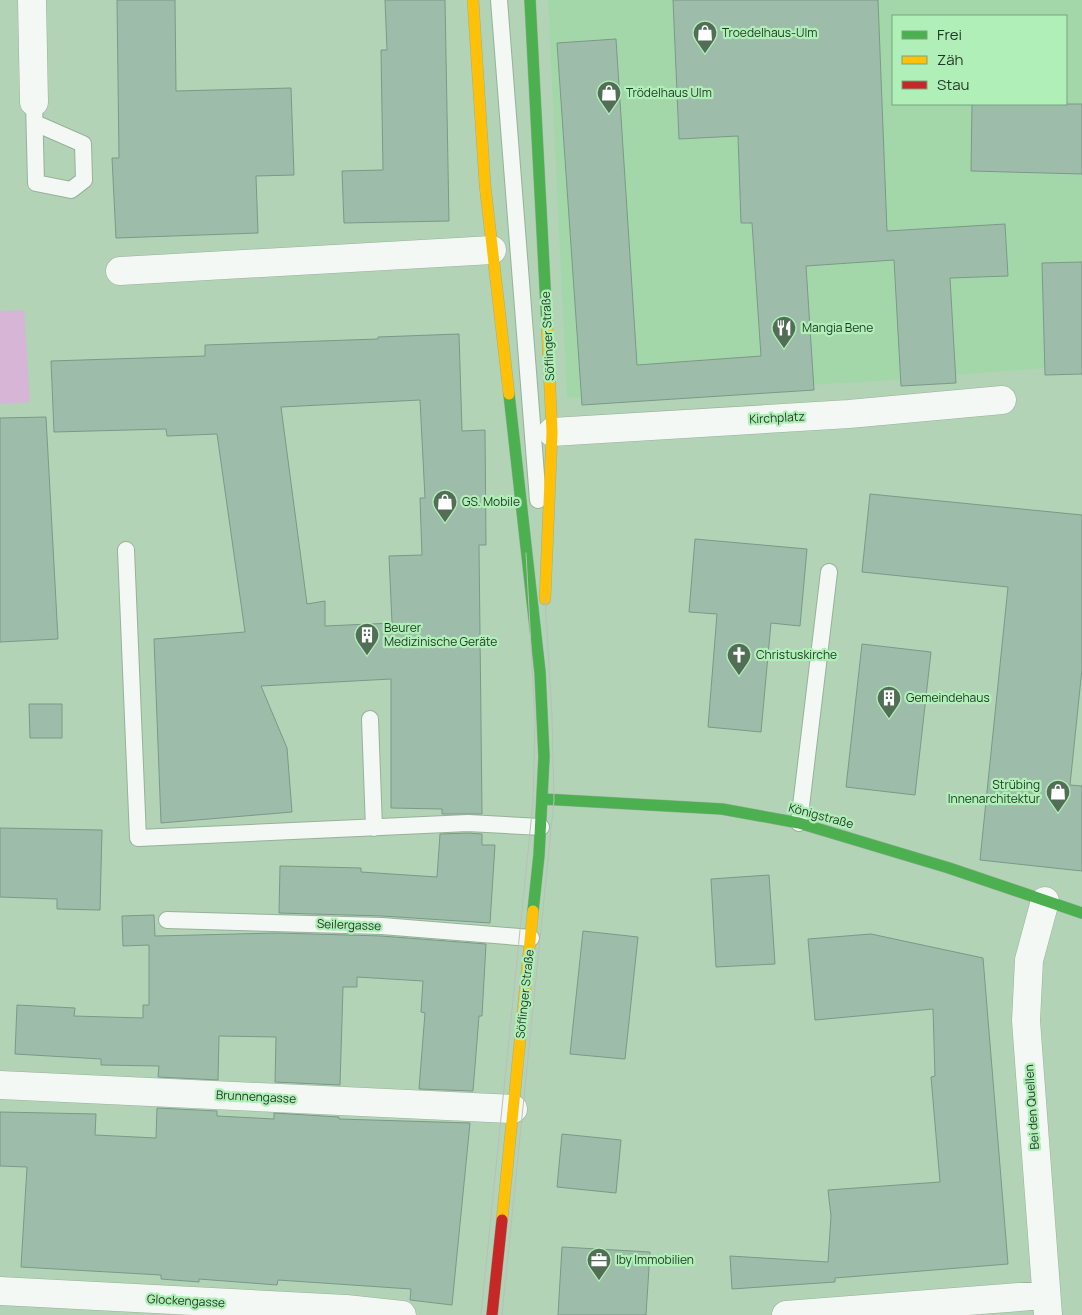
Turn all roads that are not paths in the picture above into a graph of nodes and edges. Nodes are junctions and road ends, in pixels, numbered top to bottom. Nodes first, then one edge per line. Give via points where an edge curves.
1 (32, 0) edge
2 (473, 0) edge
3 (482, 0) edge
4 (499, 0) edge
5 (530, 0) edge
6 (34, 113) dead end
7 (492, 250) junction
8 (120, 271) dead end
9 (1002, 400) dead end
10 (552, 432) junction
11 (126, 550) dead end
12 (526, 553) junction
13 (829, 572) dead end
14 (545, 597) junction
15 (540, 672) junction
16 (370, 719) dead end
17 (543, 799) junction
18 (799, 823) junction
19 (542, 827) junction
20 (374, 828) junction
21 (1045, 901) junction
22 (1082, 913) edge
23 (167, 920) dead end
24 (530, 938) junction
25 (0, 1086) edge
26 (513, 1109) junction
27 (0, 1292) edge
28 (1047, 1305) edge
29 (402, 1315) edge
30 (492, 1315) edge
31 (786, 1315) edge

1 - 6 street
2 - 7 street, Söflinger Straße
3 - 12 lane
4 - 14 lane
5 - 10 street, Söflinger Straße
7 - 8 street
7 - 12 street, Söflinger Straße
9 - 10 street, Kirchplatz via 849,414
10 - 14 street, Söflinger Straße
11 - 20 lane via 138,838
12 - 15 street, Söflinger Straße
13 - 18 lane
14 - 15 street, Söflinger Straße
15 - 17 street, Söflinger Straße
16 - 20 lane
17 - 18 street, Königstraße via 722,809
17 - 19 street, Söflinger Straße
18 - 21 street, Königstraße
19 - 20 lane via 468,822
19 - 24 street, Söflinger Straße
21 - 22 street, Königstraße
21 - 28 street, Bei den Quellen via 1029,960 1026,1021
23 - 24 lane, Seilergasse via 382,926
24 - 26 street, Söflinger Straße
25 - 26 street, Brunnengasse
26 - 30 street, Söflinger Straße
27 - 29 street, Glockengasse via 346,1309
28 - 31 street

